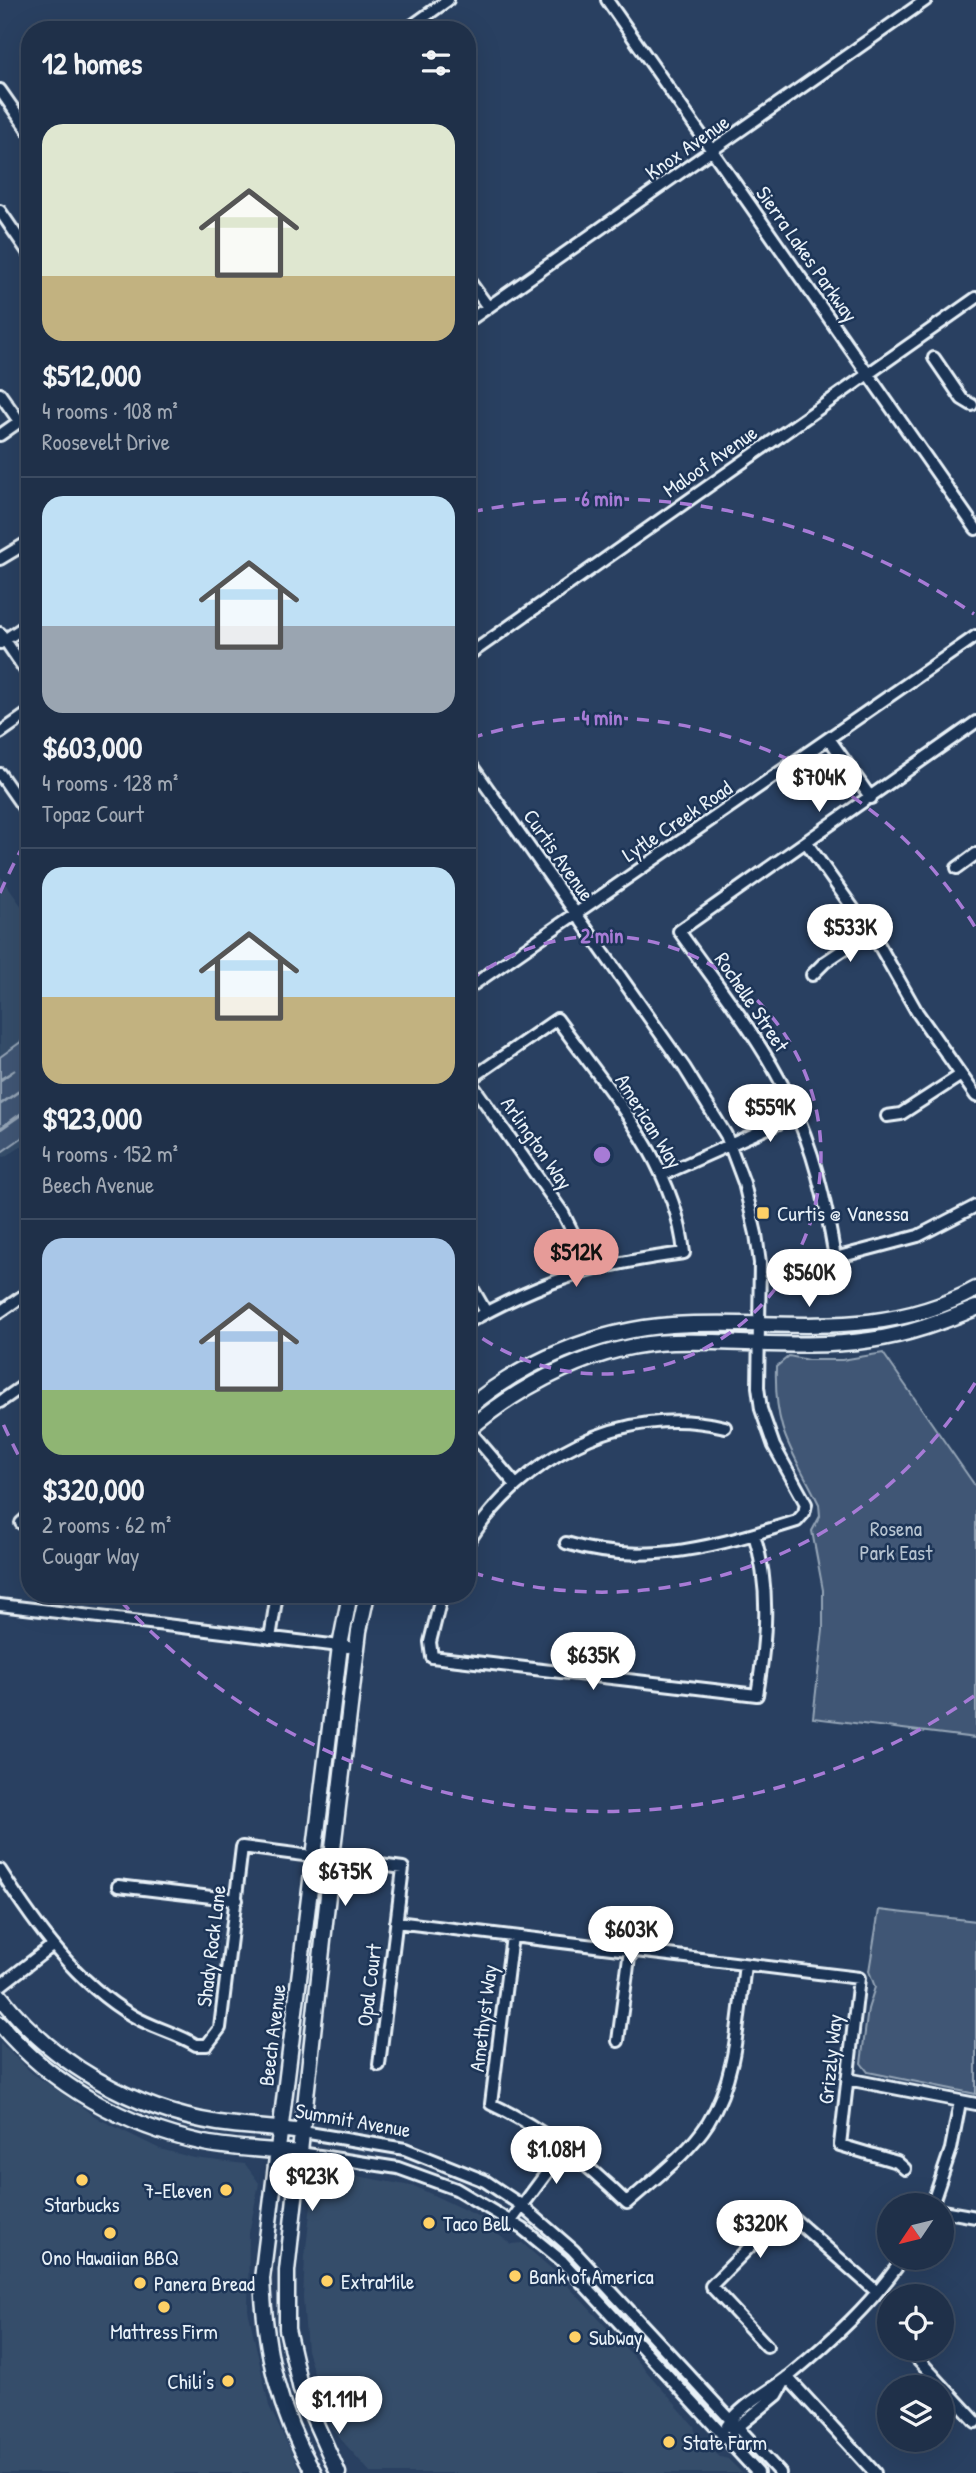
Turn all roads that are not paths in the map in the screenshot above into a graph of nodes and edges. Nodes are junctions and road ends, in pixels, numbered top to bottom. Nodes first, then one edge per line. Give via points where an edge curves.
1 (448, 0) edge
2 (607, 0) edge
3 (926, 0) edge
4 (418, 21) edge
5 (0, 90) edge
6 (21, 120) edge
7 (712, 152) junction
8 (0, 211) edge
9 (21, 242) edge
10 (476, 290) edge
11 (976, 298) edge
12 (488, 307) junction
13 (476, 316) edge
14 (934, 358) dead end
15 (868, 374) junction
16 (0, 394) edge
17 (975, 407) edge
18 (19, 421) joint
19 (0, 435) edge
20 (976, 529) edge
21 (21, 546) edge
22 (0, 559) edge
23 (21, 628) edge
24 (976, 636) edge
25 (2, 639) edge
26 (476, 650) edge
27 (21, 665) edge
28 (21, 718) edge
29 (976, 722) edge
30 (0, 733) edge
31 (830, 740) junction
32 (476, 772) edge
33 (0, 774) edge
34 (871, 798) junction
35 (21, 804) edge
36 (806, 842) junction
37 (976, 855) edge
38 (957, 868) dead end
39 (577, 913) junction
40 (870, 932) junction
41 (812, 975) dead end
42 (476, 983) edge
43 (557, 1019) joint
44 (476, 1075) edge
45 (961, 1075) junction
46 (476, 1090) edge
47 (976, 1096) edge
48 (797, 1115) junction
49 (887, 1116) dead end
50 (730, 1145) junction
51 (662, 1175) junction
52 (976, 1206) edge
53 (584, 1270) junction
54 (976, 1289) edge
55 (476, 1295) edge
56 (21, 1298) edge
57 (976, 1308) edge
58 (0, 1312) edge
59 (486, 1312) junction
60 (476, 1318) edge
61 (760, 1326) junction
62 (759, 1344) junction
63 (21, 1387) edge
64 (0, 1402) edge
65 (476, 1402) edge
66 (476, 1424) edge
67 (725, 1427) dead end
68 (476, 1439) edge
69 (516, 1485) junction
70 (476, 1531) edge
71 (754, 1534) junction
72 (566, 1543) dead end
73 (276, 1603) edge
74 (348, 1603) edge
75 (365, 1603) edge
76 (440, 1603) edge
77 (0, 1605) edge
78 (270, 1638) junction
79 (340, 1646) junction
80 (357, 1648) junction
81 (315, 1855) junction
82 (332, 1858) junction
83 (0, 1870) edge
84 (118, 1886) dead end
85 (237, 1900) junction
86 (396, 1922) junction
87 (512, 1936) junction
88 (53, 1945) junction
89 (630, 1950) junction
90 (745, 1965) junction
91 (0, 1986) edge
92 (0, 1996) edge
93 (0, 2024) edge
94 (618, 2041) dead end
95 (379, 2065) dead end
96 (847, 2079) junction
97 (960, 2102) junction
98 (976, 2104) edge
99 (281, 2129) junction
100 (303, 2132) junction
101 (565, 2148) junction
102 (278, 2150) junction
103 (300, 2153) junction
104 (905, 2169) dead end
105 (936, 2193) edge
106 (522, 2205) junction
107 (954, 2213) edge
108 (976, 2217) edge
109 (511, 2221) junction
110 (894, 2270) edge
111 (883, 2284) edge
112 (877, 2292) joint
113 (767, 2346) dead end
114 (920, 2361) edge
115 (787, 2377) junction
116 (976, 2422) edge
117 (735, 2425) junction
118 (722, 2434) junction
119 (314, 2473) edge
120 (338, 2473) edge
121 (758, 2473) edge
122 (780, 2473) edge
123 (875, 2473) edge

1 - 4 street
2 - 7 street, Sierra Lakes Parkway
3 - 7 street, Knox Avenue
5 - 6 street
7 - 12 street, Knox Avenue
7 - 15 street, Sierra Lakes Parkway
8 - 9 street
10 - 12 street
11 - 15 street, Maloof Avenue
12 - 13 street, Knox Avenue
14 - 17 street via 962,399
15 - 20 street, Sierra Lakes Parkway
15 - 26 street, Maloof Avenue
16 - 18 street
18 - 19 street
21 - 22 street
23 - 25 street
24 - 31 street, Lytle Creek Road
25 - 27 street
28 - 30 street
29 - 34 street
31 - 34 street
31 - 39 street, Lytle Creek Road
32 - 39 street, Curtis Avenue
33 - 35 street
34 - 36 street
36 - 40 street
36 - 48 street, Rochelle Street via 679,931 759,1045
37 - 38 street
39 - 42 street, Lytle Creek Road
39 - 50 street, Curtis Avenue via 709,1105
40 - 41 street
40 - 45 street via 911,1004
43 - 44 street, Arlington Way
43 - 51 street, American Way
45 - 47 street
45 - 49 street via 901,1114
46 - 53 street, Arlington Way via 563,1213
48 - 50 street
48 - 52 street, Rochelle Street via 821,1183 835,1258 918,1236
50 - 51 street
50 - 61 street, Curtis Avenue via 756,1234
51 - 53 street, American Way via 684,1253
53 - 59 street via 527,1290
54 - 61 main road via 937,1306 859,1325
55 - 59 street
56 - 58 street
57 - 62 main road via 909,1332 870,1340
59 - 60 street
61 - 62 street, Curtis Avenue
61 - 65 main road via 669,1325 605,1337 536,1364
62 - 66 main road via 671,1342 611,1353 558,1371
62 - 71 street, Curtis Avenue via 761,1409 774,1446 804,1497 804,1513 797,1521
63 - 64 street
67 - 69 street via 683,1419 629,1425 567,1448
68 - 69 street
69 - 70 street
71 - 72 street via 661,1554 613,1553
71 - 76 street via 767,1605 757,1695 432,1657 430,1642
73 - 78 street
74 - 79 main road, Beech Avenue
75 - 80 main road, Beech Avenue
77 - 78 street
78 - 79 street
79 - 80 street
79 - 81 main road, Beech Avenue
80 - 82 main road, Beech Avenue
81 - 82 street
81 - 85 street, Shady Rock Lane via 242,1847
81 - 99 main road, Beech Avenue
82 - 86 street, Opal Court via 403,1868
82 - 100 main road, Beech Avenue
83 - 88 street
84 - 85 street
85 - 88 street, Shady Rock Lane via 220,2028 207,2045 196,2045 134,2017 102,1995
86 - 87 street
86 - 95 street, Opal Court
87 - 89 street
87 - 101 street, Amethyst Way via 491,2104
88 - 91 street
89 - 90 street
89 - 94 street
90 - 96 street, Grizzly Way via 859,1978
90 - 101 street via 733,2058 715,2111 683,2153 627,2203
92 - 99 main road, Summit Avenue via 56,2052 115,2089 191,2118
93 - 102 main road, Summit Avenue via 54,2076 113,2112 207,2143
96 - 97 street
96 - 104 street, Grizzly Way via 840,2145 897,2162
97 - 98 street
97 - 105 street
99 - 100 main road, Summit Avenue
99 - 102 main road, Beech Avenue
100 - 103 main road, Beech Avenue
100 - 106 street, Summit Avenue via 405,2148 485,2181
101 - 106 street
102 - 103 main road, Summit Avenue
102 - 119 main road, Beech Avenue via 264,2247 264,2328 288,2423
103 - 109 street, Summit Avenue via 398,2168 456,2189
103 - 120 main road, Beech Avenue via 287,2270 287,2329 306,2402
106 - 109 street
106 - 117 street, Summit Avenue via 573,2250
107 - 108 street
109 - 118 street, Summit Avenue via 561,2260
110 - 111 street
112 - 113 street via 785,2211 711,2286
112 - 115 street
114 - 116 street
115 - 117 street via 769,2386
115 - 123 street
117 - 118 street
117 - 122 street, Summit Avenue
118 - 121 street, Summit Avenue

